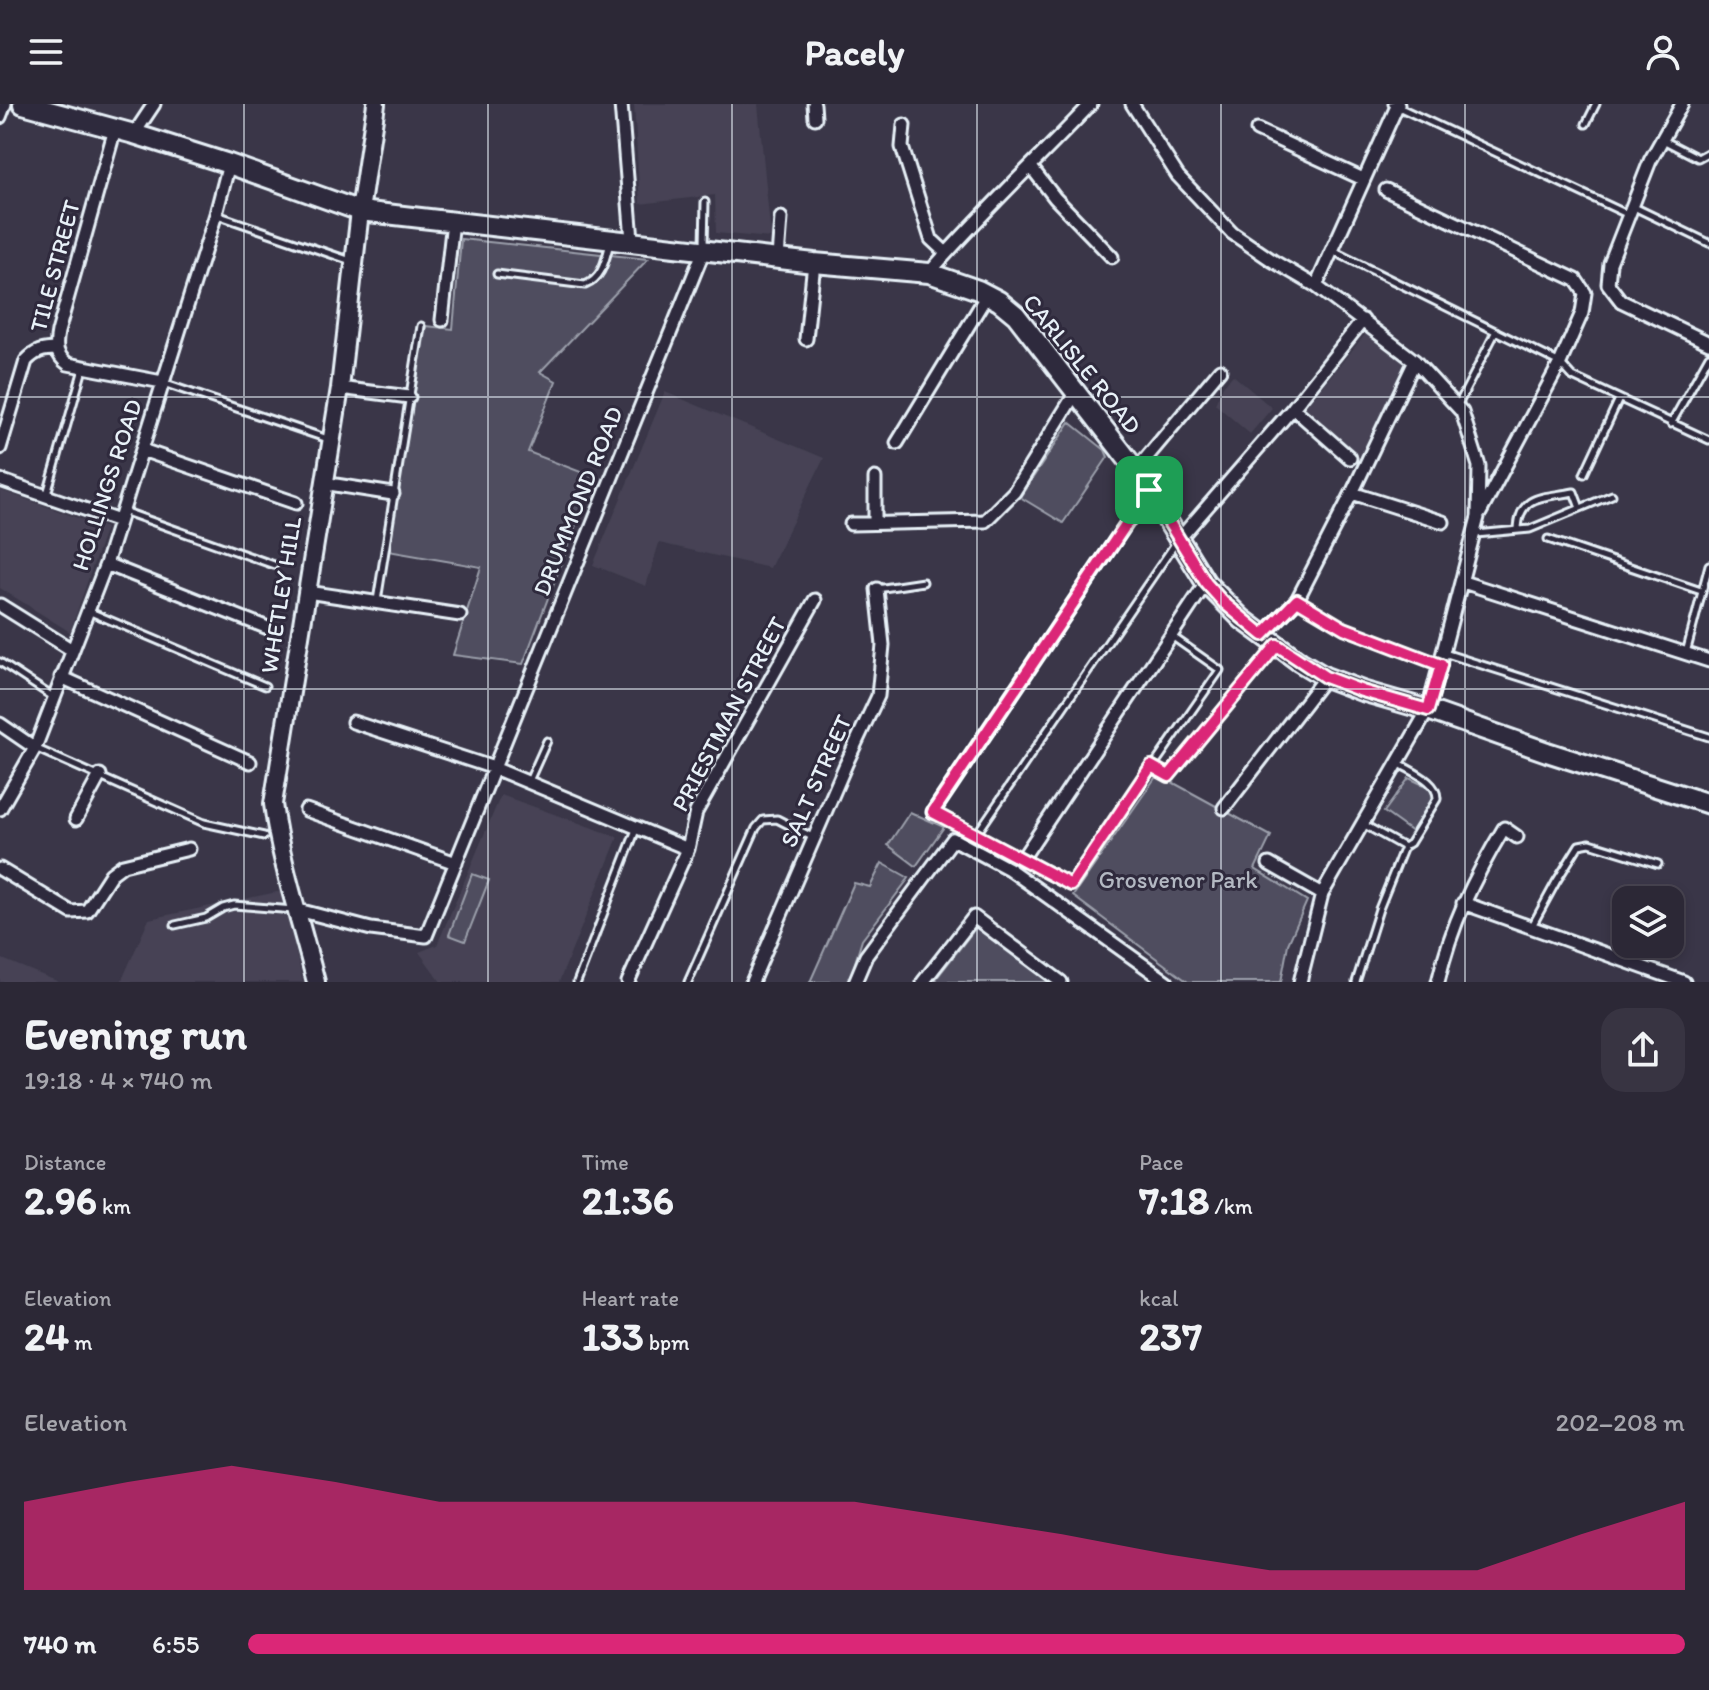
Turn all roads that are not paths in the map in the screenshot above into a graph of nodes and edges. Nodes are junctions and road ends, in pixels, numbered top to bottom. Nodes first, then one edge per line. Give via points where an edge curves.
1 (5, 104) edge
2 (23, 104) edge
3 (154, 104) edge
4 (376, 104) edge
5 (621, 104) edge
6 (814, 104) edge
7 (1091, 104) edge
8 (1132, 104) edge
9 (1596, 104) edge
10 (1682, 104) edge
11 (1395, 105) edge
12 (0, 117) edge
13 (815, 118) dead end
14 (1586, 124) dead end
15 (904, 125) dead end
16 (115, 129) junction
17 (1257, 130) dead end
18 (134, 134) junction
19 (1662, 140) junction
20 (1709, 152) edge
21 (229, 164) junction
22 (1031, 167) junction
23 (1363, 179) junction
24 (1386, 190) dead end
25 (705, 202) dead end
26 (360, 211) junction
27 (1631, 211) junction
28 (216, 214) junction
29 (781, 218) dead end
30 (453, 221) junction
31 (612, 238) junction
32 (632, 240) junction
33 (1709, 243) edge
34 (704, 250) junction
35 (1330, 250) junction
36 (946, 253) junction
37 (1112, 257) dead end
38 (778, 258) junction
39 (356, 263) junction
40 (814, 263) junction
41 (929, 273) junction
42 (497, 274) dead end
43 (1316, 286) junction
44 (987, 295) junction
45 (442, 320) dead end
46 (1363, 320) junction
47 (421, 326) dead end
48 (1496, 331) junction
49 (806, 339) dead end
50 (1709, 343) edge
51 (56, 349) junction
52 (1709, 356) edge
53 (1415, 361) junction
54 (1560, 363) junction
55 (83, 368) junction
56 (1220, 370) dead end
57 (162, 382) junction
58 (340, 388) junction
59 (1076, 392) junction
60 (409, 397) junction
61 (1619, 399) junction
62 (1457, 407) junction
63 (1293, 408) junction
64 (1671, 424) junction
65 (331, 440) junction
66 (1709, 440) edge
67 (897, 443) dead end
68 (0, 448) edge
69 (142, 450) junction
70 (1350, 458) dead end
71 (1136, 470) junction
72 (1584, 474) dead end
73 (875, 478) dead end
74 (0, 480) edge
75 (323, 483) junction
76 (1149, 490) junction
77 (1352, 493) junction
78 (393, 494) junction
79 (1612, 495) dead end
80 (46, 496) junction
81 (296, 503) dead end
82 (1580, 508) junction
83 (121, 516) junction
84 (1478, 517) junction
85 (1443, 522) dead end
86 (875, 523) junction
87 (851, 524) dead end
88 (1518, 530) junction
89 (1474, 534) junction
90 (1180, 538) junction
91 (1548, 539) dead end
92 (106, 564) junction
93 (274, 565) dead end
94 (1709, 565) edge
95 (923, 582) dead end
96 (1463, 582) junction
97 (1206, 583) junction
98 (877, 589) joint
99 (1701, 591) junction
100 (307, 592) junction
101 (815, 600) dead end
102 (1297, 600) junction
103 (377, 602) junction
104 (0, 605) edge
105 (87, 611) junction
106 (460, 615) dead end
107 (268, 628) dead end
108 (1170, 635) junction
109 (1270, 640) junction
110 (72, 650) junction
111 (1686, 653) junction
112 (1442, 659) junction
113 (1709, 661) edge
114 (0, 662) edge
115 (61, 677) junction
116 (1325, 677) junction
117 (265, 686) dead end
118 (54, 697) junction
119 (1428, 710) junction
120 (353, 722) dead end
121 (0, 724) edge
122 (1709, 737) edge
123 (547, 741) dead end
124 (35, 748) junction
125 (250, 762) dead end
126 (1397, 763) junction
127 (1151, 766) junction
128 (494, 768) junction
129 (100, 775) junction
130 (529, 782) junction
131 (2, 802) edge
132 (1709, 804) edge
133 (1224, 808) dead end
134 (306, 810) dead end
135 (933, 812) joint
136 (76, 819) dead end
137 (1362, 823) junction
138 (637, 827) junction
139 (976, 835) junction
140 (264, 836) dead end
141 (1517, 837) dead end
142 (814, 838) junction
143 (1404, 847) junction
144 (189, 849) dead end
145 (688, 849) junction
146 (1022, 859) junction
147 (456, 863) junction
148 (1269, 864) dead end
149 (1658, 864) dead end
150 (0, 869) edge
151 (1322, 894) junction
152 (1463, 903) junction
153 (298, 910) junction
154 (175, 925) dead end
155 (1532, 927) junction
156 (316, 982) edge
157 (577, 982) edge
158 (628, 982) edge
159 (688, 982) edge
160 (752, 982) edge
161 (855, 982) edge
162 (923, 982) edge
163 (1061, 982) edge
164 (1167, 982) edge
165 (1300, 982) edge
166 (1356, 982) edge
167 (1438, 982) edge
168 (1684, 982) edge

1 - 12 street
2 - 16 main road, CARLISLE ROAD
3 - 18 street
4 - 26 main road, WHETLEY HILL
5 - 32 street
6 - 13 street
7 - 22 street
8 - 43 street via 1178,176 1232,233
9 - 14 lane
10 - 19 street
11 - 23 street
11 - 27 lane
15 - 36 street via 902,147 931,239
16 - 18 main road, CARLISLE ROAD
16 - 51 street, TILE STREET
17 - 23 street
18 - 21 main road, CARLISLE ROAD
19 - 20 lane via 1698,158
19 - 27 street
21 - 26 main road, CARLISLE ROAD
21 - 28 street, HOLLINGS ROAD
22 - 36 street
22 - 37 street
23 - 35 street
24 - 54 street via 1576,280 1585,293 1582,313
25 - 34 lane
26 - 30 main road, CARLISLE ROAD
26 - 39 main road, WHETLEY HILL
27 - 33 lane
27 - 50 street via 1610,263 1608,284 1621,301
28 - 39 lane
28 - 57 street, HOLLINGS ROAD
29 - 38 street
30 - 31 main road, CARLISLE ROAD
30 - 45 street
31 - 32 main road, CARLISLE ROAD
31 - 42 lane via 595,282
32 - 34 main road, CARLISLE ROAD
34 - 38 main road, CARLISLE ROAD
34 - 128 street, DRUMMOND ROAD
35 - 43 street
35 - 48 lane
36 - 41 street
38 - 40 main road, CARLISLE ROAD
39 - 58 main road, WHETLEY HILL
40 - 41 main road, CARLISLE ROAD
40 - 49 street
41 - 44 main road, CARLISLE ROAD
43 - 46 street
44 - 59 main road, CARLISLE ROAD via 1016,315
44 - 67 street
46 - 53 street
46 - 63 street
47 - 60 lane
48 - 54 lane
48 - 62 lane
51 - 55 street, TILE STREET via 59,357
51 - 68 street via 34,353 26,361
52 - 64 lane
53 - 62 street
53 - 77 street
54 - 61 lane via 1573,377
54 - 84 street
55 - 57 street, TILE STREET
55 - 80 lane
56 - 71 street
57 - 65 lane
57 - 69 street, HOLLINGS ROAD
58 - 60 street
58 - 65 main road, WHETLEY HILL
59 - 71 main road, CARLISLE ROAD
59 - 86 street via 1014,492 985,521
60 - 78 lane
61 - 64 lane
61 - 72 lane
62 - 84 street via 1479,466
63 - 70 street
63 - 90 street
64 - 66 lane
65 - 75 main road, WHETLEY HILL
69 - 81 street
69 - 83 street, HOLLINGS ROAD
71 - 76 main road, CARLISLE ROAD
73 - 86 street
74 - 80 street
75 - 78 street
75 - 100 main road, WHETLEY HILL
76 - 90 main road, CARLISLE ROAD
76 - 135 street
77 - 85 street
77 - 102 street
78 - 103 lane
79 - 82 lane
80 - 83 street
82 - 88 lane
82 - 88 lane via 1574,492 1530,501 1520,511
83 - 92 street, HOLLINGS ROAD
83 - 93 lane
84 - 89 street
86 - 87 street
88 - 89 lane
89 - 96 street
90 - 97 main road, CARLISLE ROAD
90 - 139 lane
91 - 99 lane
92 - 105 street, HOLLINGS ROAD
92 - 107 street
94 - 99 lane
95 - 98 lane
96 - 111 street
96 - 112 street
97 - 108 street
97 - 109 main road, CARLISLE ROAD
98 - 142 street, SALT STREET via 883,645 878,696
99 - 111 lane
100 - 103 street
100 - 153 main road, WHETLEY HILL via 273,804 279,848
101 - 145 street, PRIESTMAN STREET via 696,812
102 - 109 street
102 - 112 lane via 1344,628
103 - 106 street
104 - 110 street
105 - 110 street, HOLLINGS ROAD
105 - 117 lane
108 - 127 lane via 1220,670
108 - 146 street
109 - 116 main road, CARLISLE ROAD
109 - 127 lane via 1169,776
110 - 115 street, HOLLINGS ROAD
111 - 113 street
112 - 119 street
112 - 122 lane
114 - 118 lane
115 - 118 street, HOLLINGS ROAD
115 - 125 street
116 - 119 main road, CARLISLE ROAD
116 - 133 street
118 - 124 street, HOLLINGS ROAD
119 - 126 street
119 - 132 main road, CARLISLE ROAD
120 - 128 street
121 - 124 street
123 - 130 lane
124 - 129 lane
124 - 131 street, HOLLINGS ROAD
126 - 137 street
126 - 143 lane via 1438,793
127 - 146 lane via 1071,885
128 - 130 street
128 - 147 street, DRUMMOND ROAD
129 - 136 street
129 - 140 lane via 204,823
130 - 138 street
134 - 147 street
135 - 139 lane
137 - 143 lane
137 - 151 street
138 - 145 street
138 - 157 lane
139 - 146 lane
141 - 152 street via 1504,828
142 - 159 lane via 777,819 763,820 756,828
142 - 160 street, SALT STREET
143 - 166 lane
144 - 150 street via 123,865 87,911 71,912
145 - 158 street, PRIESTMAN STREET
147 - 153 street, DRUMMOND ROAD via 426,936 371,929
148 - 151 street
149 - 155 lane via 1590,843 1579,845
151 - 165 street
152 - 155 street
152 - 167 street
153 - 154 lane via 234,905
153 - 156 main road, WHETLEY HILL
155 - 168 street
161 - 164 street via 866,956 953,839 1009,869
162 - 163 street via 974,917

